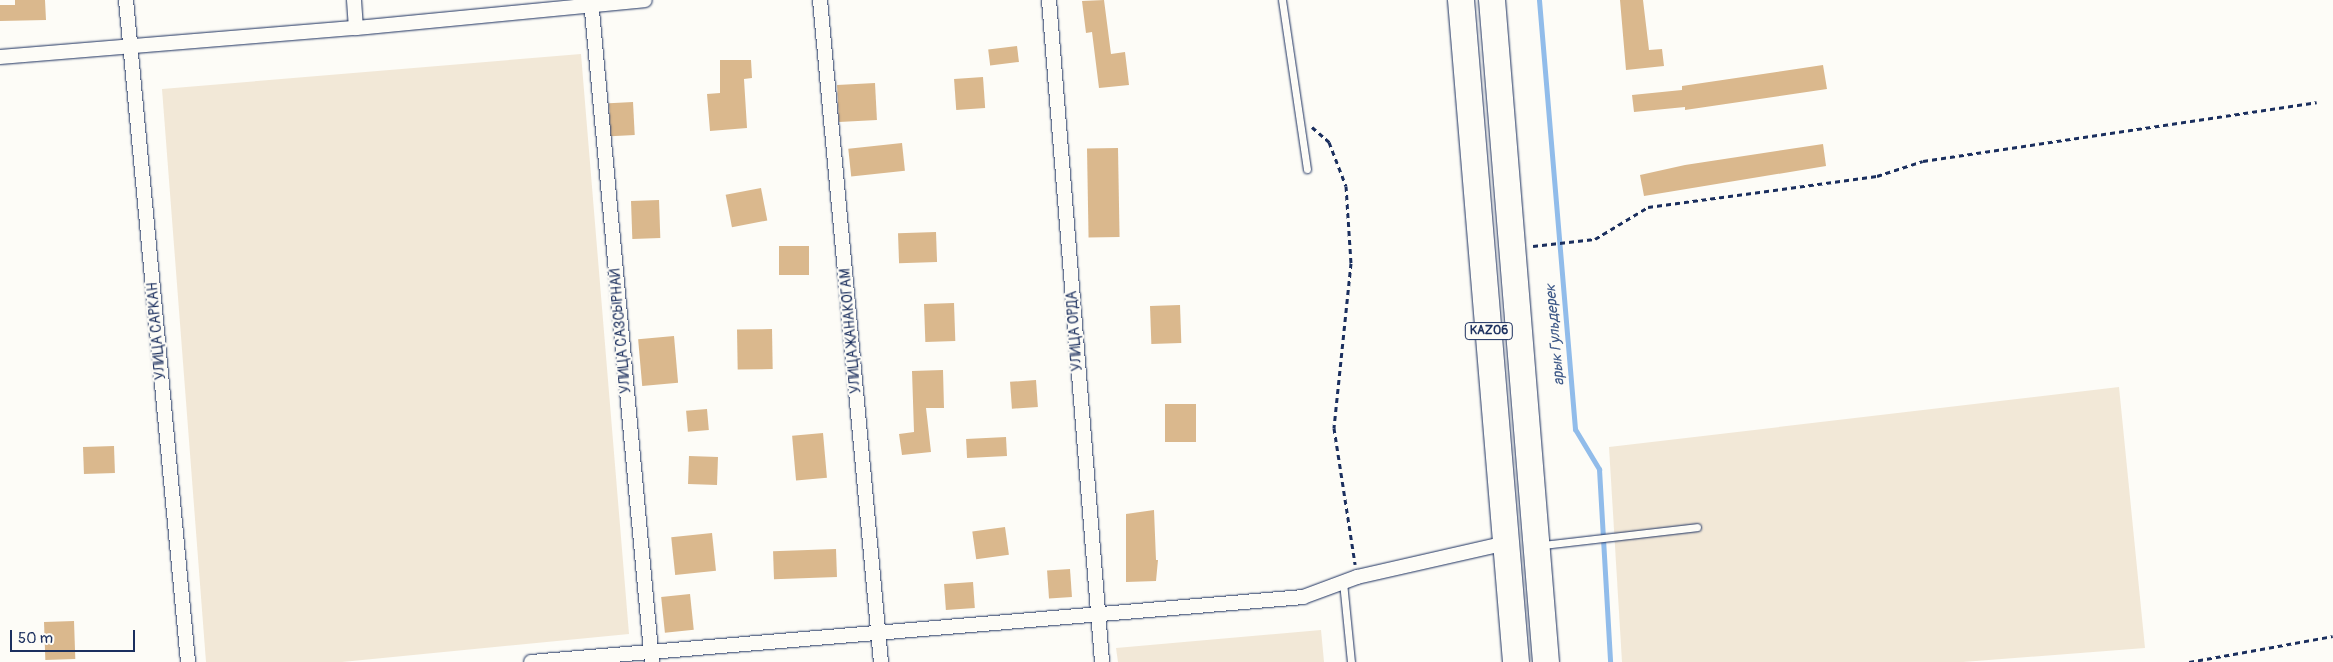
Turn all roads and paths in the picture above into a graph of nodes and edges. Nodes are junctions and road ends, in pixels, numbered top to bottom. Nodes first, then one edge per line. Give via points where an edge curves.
1 (126, 0) edge
2 (354, 0) edge
3 (645, 0) edge
4 (820, 0) edge
5 (1049, 0) edge
6 (1282, 0) edge
7 (1462, 0) edge
8 (1492, 0) edge
9 (591, 2) edge
10 (356, 28) junction
11 (130, 46) junction
12 (0, 57) edge
13 (2317, 102) dead end
14 (1299, 116) junction
15 (1307, 169) dead end
16 (1512, 249) junction
17 (1697, 527) dead end
18 (1507, 543) junction
19 (1537, 546) junction
20 (1357, 577) junction
21 (1344, 582) junction
22 (1098, 614) junction
23 (878, 633) junction
24 (2333, 636) edge
25 (651, 657) edge
26 (188, 662) edge
27 (531, 662) edge
28 (881, 662) edge
29 (1102, 662) edge
30 (1351, 662) edge
31 (1516, 662) edge
32 (1546, 662) edge
33 (2189, 662) edge

1 - 11 street, УЛИЦА САРКАН
2 - 10 street
3 - 9 street
4 - 23 street, УЛИЦА ЖАНАКОГАМ
5 - 22 street, УЛИЦА ОРДА
6 - 14 lane
7 - 18 highway, KАZ06
8 - 16 highway, KАZ06
9 - 10 street
9 - 25 street, УЛИЦА САЗСЫРНАЙ
10 - 11 street
11 - 12 street
11 - 26 street, УЛИЦА САРКАН
13 - 16 path via 1923,161 1877,176 1648,207 1595,238
14 - 15 lane
14 - 20 path via 1329,142 1346,186 1351,263 1334,428
16 - 19 highway, KАZ06
17 - 19 lane
18 - 20 street
18 - 31 highway, KАZ06
19 - 32 highway, KАZ06
20 - 21 street
21 - 22 street via 1302,597
21 - 30 lane
22 - 23 street
22 - 29 street, УЛИЦА ОРДА
23 - 25 street
23 - 28 street, УЛИЦА ЖАНАКОГАМ
24 - 33 path
25 - 27 street

